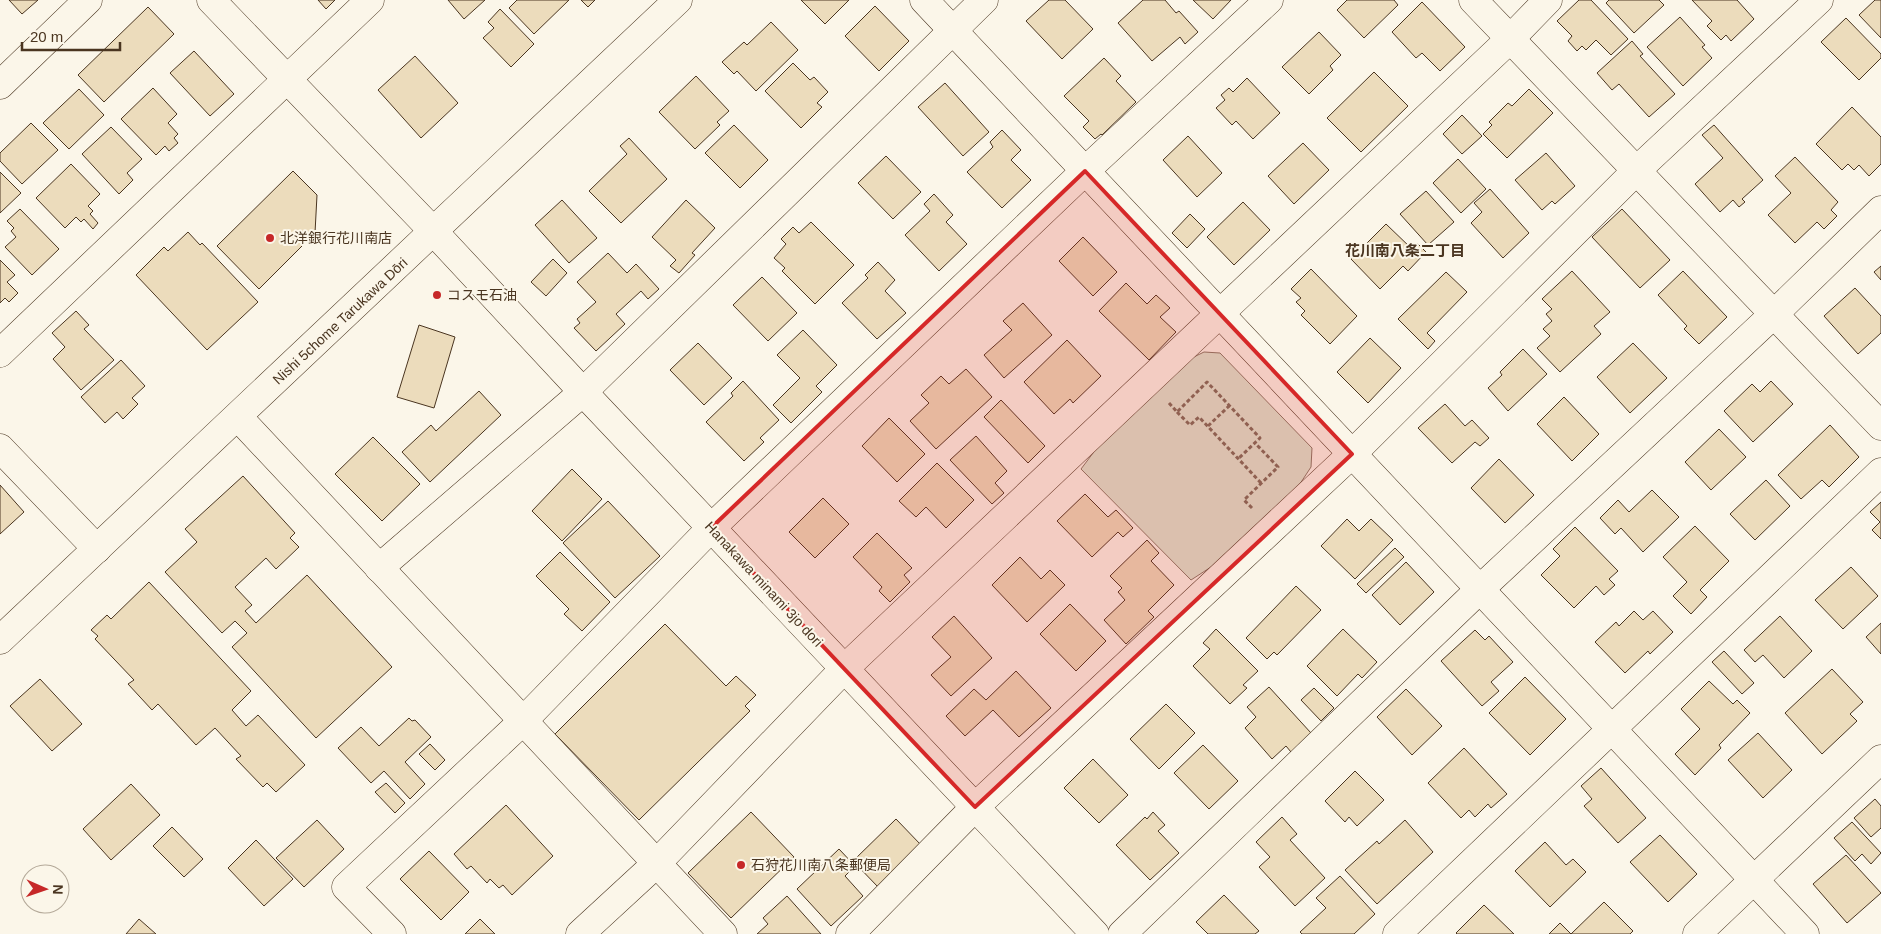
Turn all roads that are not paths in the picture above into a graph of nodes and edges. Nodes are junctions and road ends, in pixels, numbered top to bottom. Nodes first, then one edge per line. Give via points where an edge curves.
1 (88, 0) edge
2 (211, 0) edge
3 (370, 0) edge
4 (678, 0) edge
5 (924, 0) edge
6 (984, 0) edge
7 (1269, 0) edge
8 (1473, 0) edge
9 (1548, 0) edge
10 (1819, 0) edge
11 (952, 30) junction
12 (1510, 39) junction
13 (286, 79) junction
14 (0, 86) edge
15 (1085, 171) junction
16 (1636, 171) junction
17 (1881, 210) edge
18 (434, 232) junction
19 (1218, 313) junction
20 (1774, 314) junction
21 (0, 353) edge
22 (583, 392) junction
23 (238, 417) junction
24 (1881, 426) edge
25 (0, 448) edge
26 (1352, 454) junction
27 (1881, 472) edge
28 (711, 528) junction
29 (97, 549) junction
30 (379, 568) junction
31 (1480, 590) junction
32 (0, 640) edge
33 (844, 669) junction
34 (523, 720) junction
35 (1612, 730) junction
36 (1881, 759) edge
37 (975, 807) junction
38 (657, 864) junction
39 (1754, 880) junction
40 (392, 934) edge
41 (580, 934) edge
42 (723, 934) edge
43 (850, 934) edge
44 (1095, 934) edge
45 (1122, 934) edge
46 (1397, 934) edge
47 (1697, 934) edge
48 (1805, 934) edge

1 - 14 street
2 - 13 street, Hanakawa minami 3jo dori
3 - 13 street
4 - 18 street, Nishi 5chome Tarukawa Dōri
5 - 11 street
6 - 11 street
7 - 15 street
8 - 12 street
9 - 12 street
10 - 16 street
11 - 15 street
11 - 22 street
12 - 16 street
12 - 19 street
13 - 18 street, Hanakawa minami 3jo dori
13 - 21 street
15 - 19 street
15 - 28 street
16 - 20 street
16 - 26 street
17 - 20 street
18 - 22 street, Hanakawa minami 3jo dori
18 - 23 street, Nishi 5chome Tarukawa Dōri
19 - 26 street
19 - 33 street
20 - 24 street
20 - 31 street
22 - 28 street, Hanakawa minami 3jo dori
22 - 30 street
23 - 29 street, Nishi 5chome Tarukawa Dōri
23 - 30 street
25 - 29 street
26 - 31 street
26 - 37 street
27 - 35 street
28 - 33 street, Hanakawa minami 3jo dori
28 - 34 street
29 - 32 street, Nishi 5chome Tarukawa Dōri
30 - 34 street
31 - 35 street
31 - 45 street
33 - 37 street, Hanakawa minami 3jo dori
33 - 38 street
34 - 38 street
34 - 40 street via 346,887
35 - 39 street
35 - 46 street
36 - 39 street
37 - 43 street
37 - 44 street, Hanakawa minami 3jo dori
38 - 41 street
38 - 42 street
39 - 47 street
39 - 48 street

